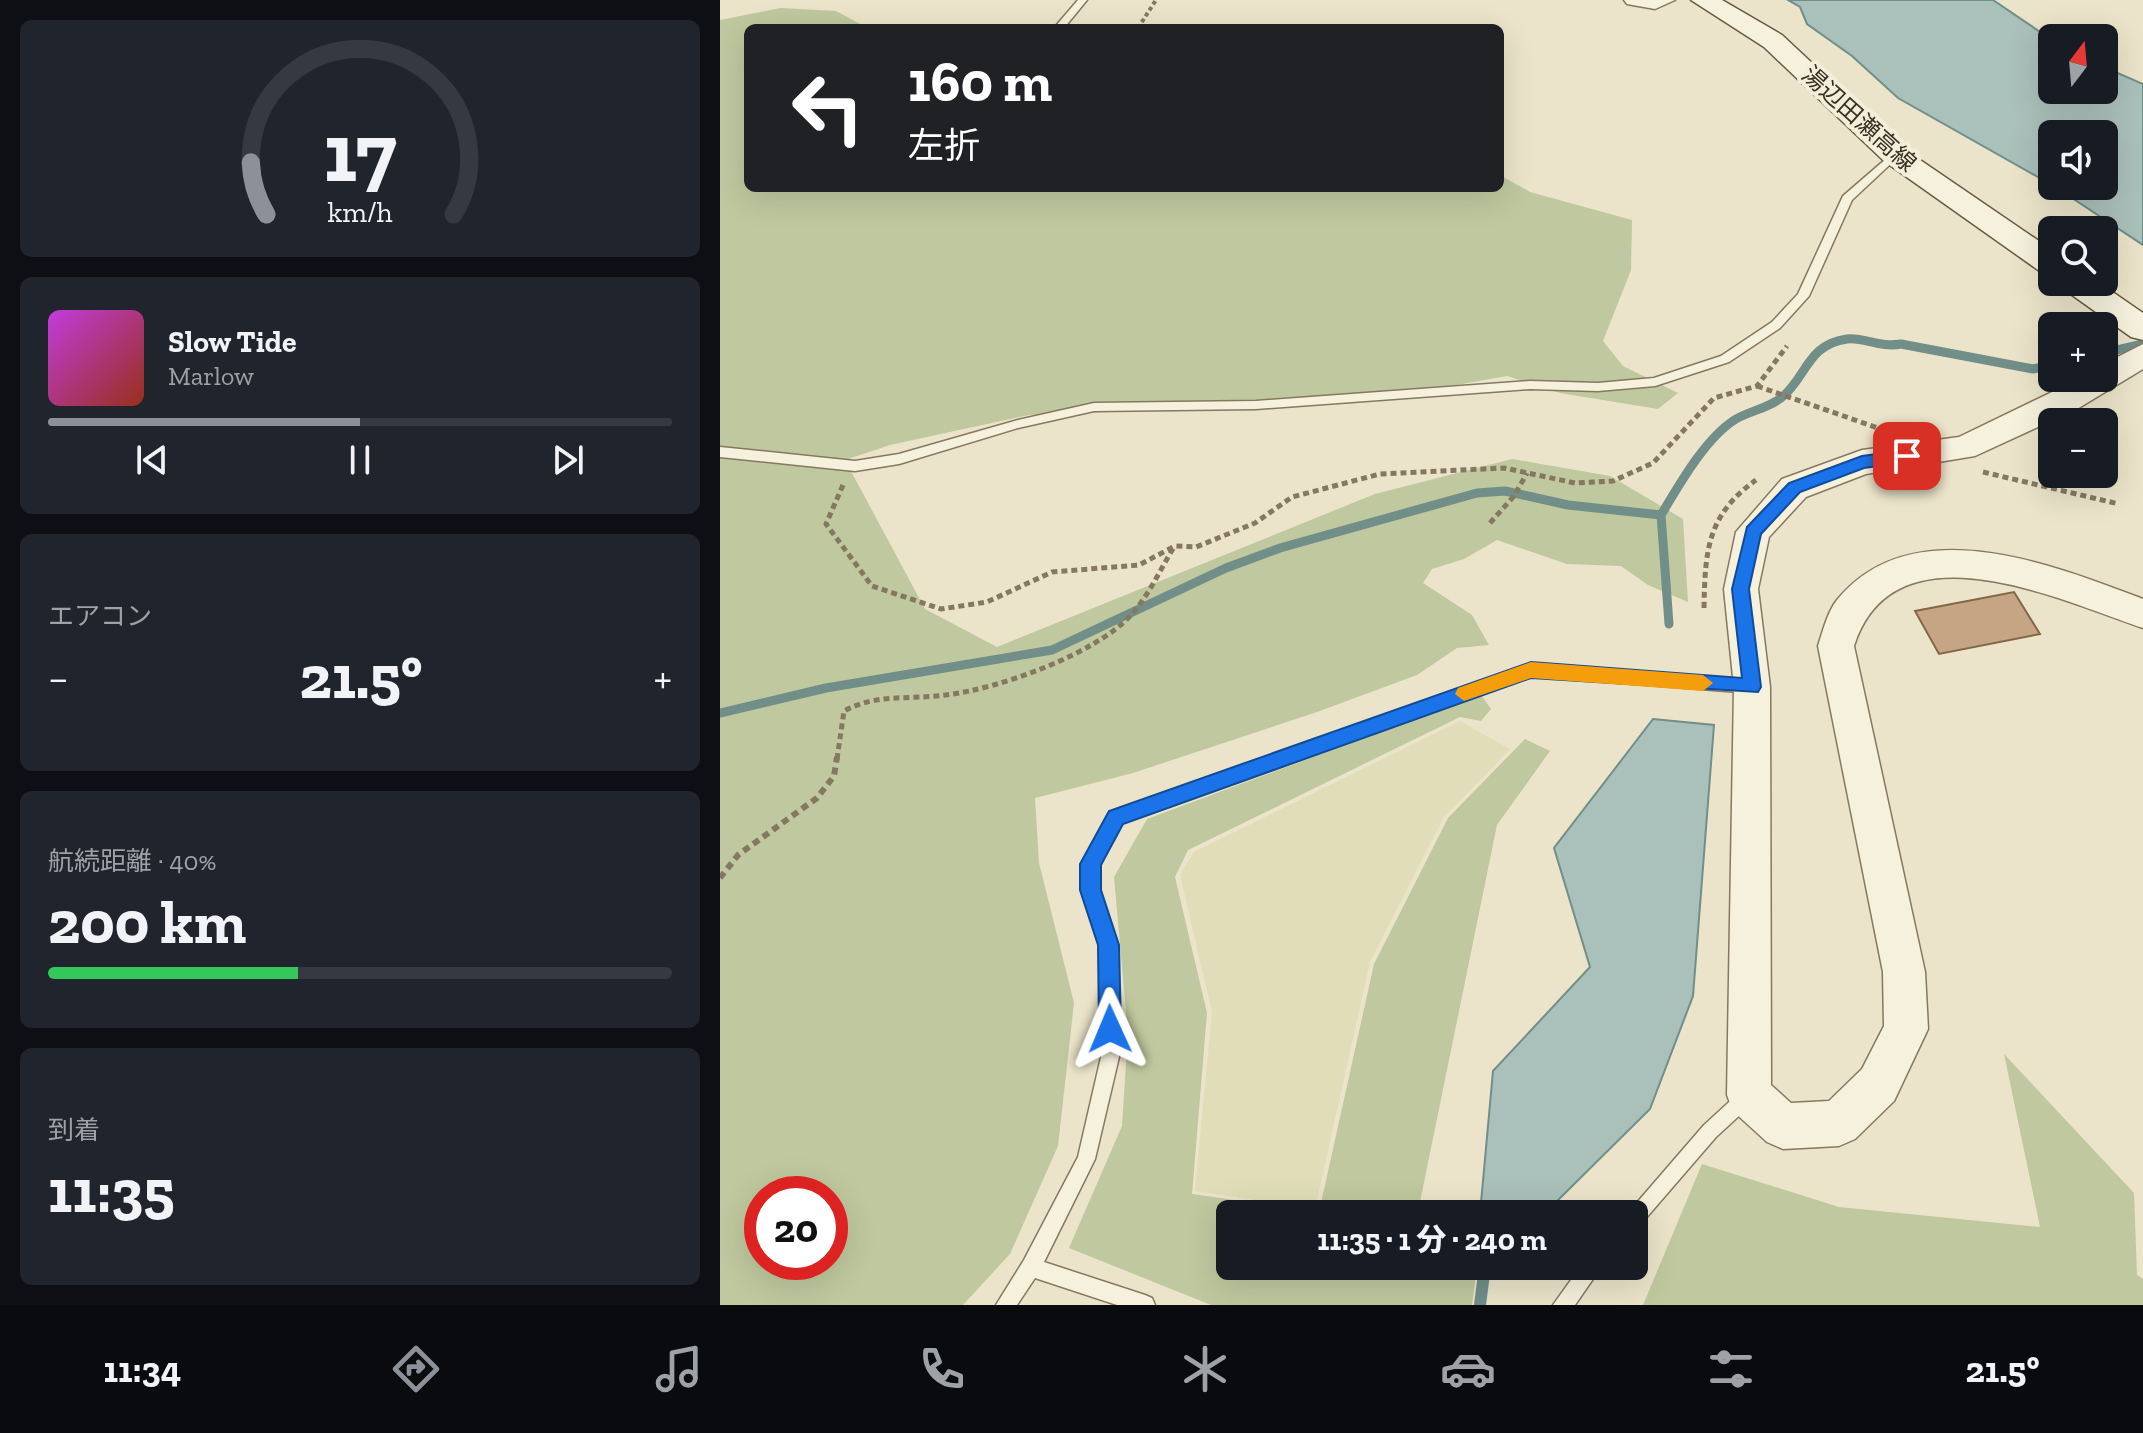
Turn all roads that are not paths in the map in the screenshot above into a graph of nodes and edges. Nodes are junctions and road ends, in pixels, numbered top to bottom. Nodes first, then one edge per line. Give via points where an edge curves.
1 (1083, 0) edge
2 (1633, 0) edge
3 (1666, 0) edge
4 (1704, 0) edge
5 (1062, 24) edge
6 (1894, 155) junction
7 (2038, 255) edge
8 (2096, 296) edge
9 (2143, 329) edge
10 (2143, 355) edge
11 (720, 452) edge
12 (2143, 614) edge
13 (1752, 687) junction
14 (1749, 1095) junction
15 (1648, 1203) edge
16 (1031, 1267) junction
17 (1582, 1280) edge
18 (1006, 1305) edge
19 (1145, 1305) edge
20 (1563, 1305) edge

1 - 5 lane
2 - 3 street
4 - 6 main road, 湯辺田瀬高線 via 1773,41
6 - 7 main road, 湯辺田瀬高線
6 - 11 lane via 1847,198 1803,296 1776,325 1725,359 1655,382 1530,385 1256,405 1094,407 855,466
8 - 9 main road
10 - 13 street via 2066,401 1964,448 1862,462 1794,488 1753,532 1741,589
12 - 14 street via 1987,563 1927,564 1880,584 1849,612 1836,646 1904,972 1906,1029 1878,1085 1839,1123 1783,1126
13 - 14 street
13 - 16 lane via 1531,670 1116,818 1090,864 1091,890 1108,945 1110,1057 1086,1159
14 - 15 lane
16 - 18 lane
16 - 19 lane
17 - 20 lane

